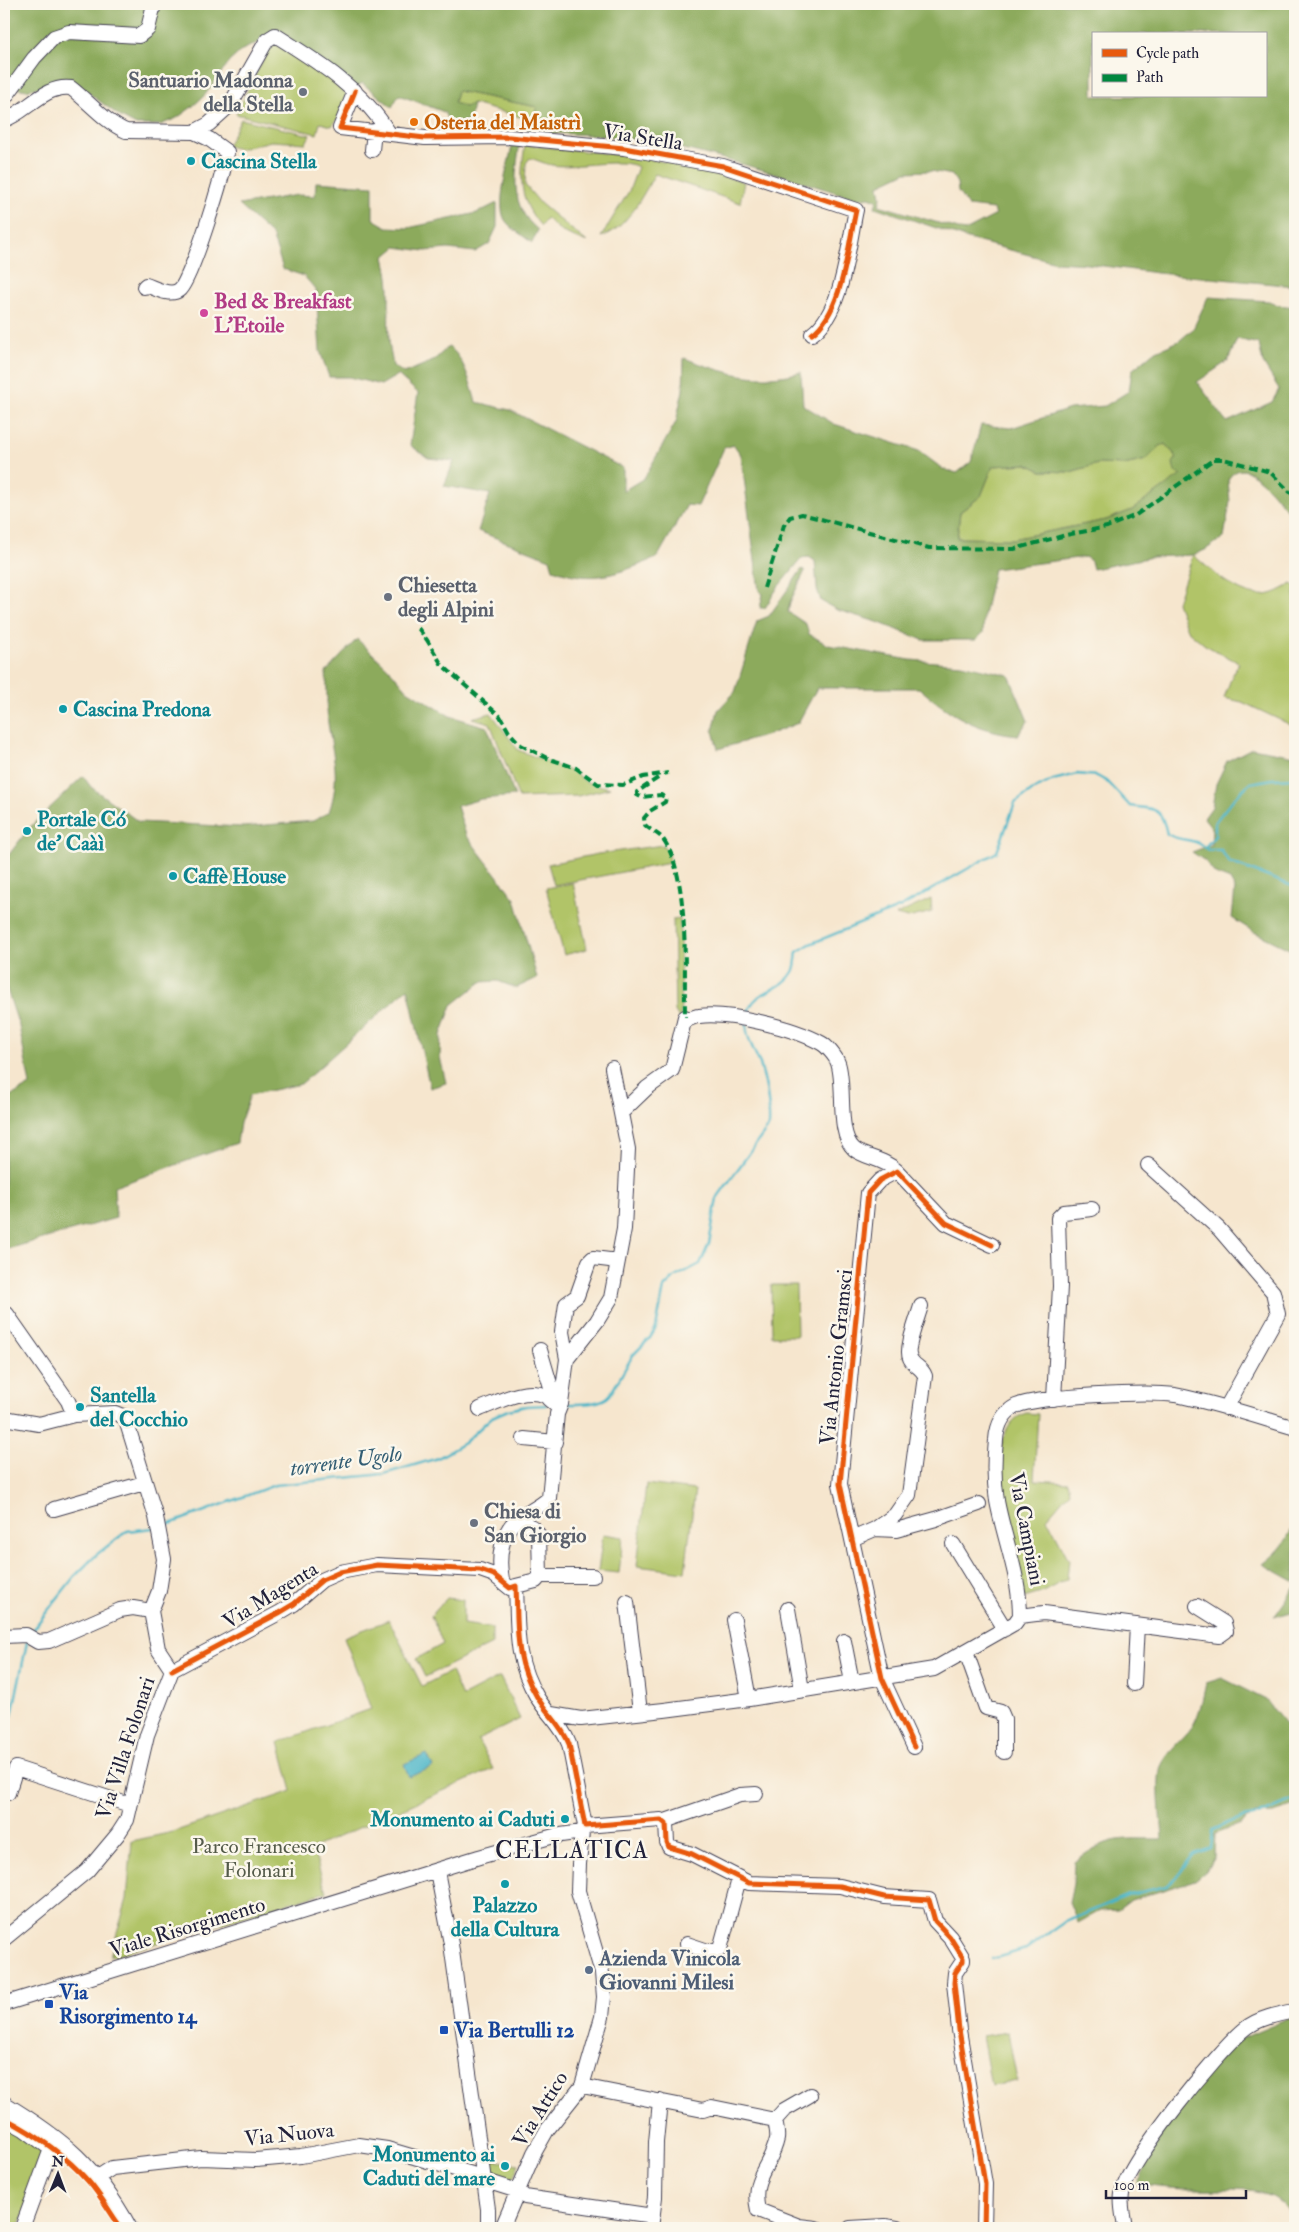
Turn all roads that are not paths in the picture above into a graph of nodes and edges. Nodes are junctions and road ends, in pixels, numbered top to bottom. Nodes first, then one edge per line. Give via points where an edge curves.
1 (154, 4) edge
2 (355, 91) junction
3 (4, 99) edge
4 (4, 120) edge
5 (374, 131) junction
6 (194, 132) junction
7 (389, 132) junction
8 (372, 150) dead end
9 (144, 287) dead end
10 (812, 334) dead end
11 (612, 1068) dead end
12 (621, 1113) junction
13 (1148, 1165) dead end
14 (897, 1172) junction
15 (1092, 1209) dead end
16 (992, 1245) dead end
17 (618, 1261) junction
18 (921, 1306) dead end
19 (7, 1314) dead end
20 (540, 1350) dead end
21 (568, 1359) junction
22 (1054, 1399) junction
23 (558, 1407) junction
24 (1226, 1408) junction
25 (480, 1409) dead end
26 (74, 1415) junction
27 (4, 1418) edge
28 (1295, 1428) edge
29 (524, 1439) dead end
30 (555, 1442) junction
31 (144, 1483) junction
32 (979, 1504) dead end
33 (54, 1509) dead end
34 (516, 1520) junction
35 (875, 1529) junction
36 (852, 1539) junction
37 (953, 1544) dead end
38 (417, 1567) junction
39 (593, 1576) dead end
40 (405, 1578) dead end
41 (538, 1578) junction
42 (509, 1585) junction
43 (627, 1602) dead end
44 (1197, 1606) dead end
45 (788, 1609) dead end
46 (151, 1610) junction
47 (1020, 1616) junction
48 (734, 1620) dead end
49 (1137, 1625) junction
50 (1005, 1628) junction
51 (4, 1636) edge
52 (844, 1641) dead end
53 (966, 1652) junction
54 (172, 1670) junction
55 (882, 1678) junction
56 (852, 1682) junction
57 (1134, 1684) dead end
58 (802, 1690) junction
59 (749, 1699) junction
60 (640, 1712) junction
61 (551, 1714) junction
62 (581, 1719) junction
63 (565, 1732) junction
64 (914, 1747) dead end
65 (1004, 1752) dead end
66 (757, 1791) dead end
67 (8, 1793) dead end
68 (130, 1805) junction
69 (665, 1821) junction
70 (587, 1828) junction
71 (437, 1871) junction
72 (739, 1879) junction
73 (4, 1939) edge
74 (687, 1944) dead end
75 (4, 2004) edge
76 (1295, 2011) edge
77 (582, 2086) junction
78 (810, 2095) dead end
79 (660, 2101) junction
80 (4, 2103) edge
81 (4, 2118) edge
82 (775, 2120) junction
83 (98, 2177) junction
84 (482, 2178) junction
85 (518, 2192) junction
86 (488, 2222) edge
87 (652, 2222) edge
88 (503, 2225) edge
89 (798, 2227) edge
90 (22, 2228) edge
91 (130, 2228) edge
92 (816, 2228) edge
93 (850, 2228) edge
94 (897, 2228) edge
95 (984, 2228) edge
96 (1126, 2228) edge

1 - 3 street via 148,29 139,36 69,32 54,38 34,58
2 - 5 street, Via Stella via 340,128
2 - 6 street via 275,35 267,40 222,114
2 - 7 street via 378,114
4 - 6 street via 66,87 126,131
5 - 7 street, Via Stella
5 - 8 street
6 - 9 street via 227,153 216,196 182,288 171,293
7 - 10 street, Via Stella via 443,138 509,137 624,148 723,166 856,210 832,309
11 - 12 street
12 - 14 street via 672,1070 685,1019 698,1016 745,1018 824,1044 838,1062 845,1135 854,1149 891,1165
12 - 17 street via 628,1149 628,1176
13 - 24 street via 1205,1215 1273,1292 1278,1314
14 - 16 street via 946,1223
14 - 36 street, Via Antonio Gramsci via 880,1180 868,1193 840,1484
15 - 22 street via 1064,1212 1058,1218 1060,1286
17 - 21 street via 611,1298
17 - 21 street via 592,1258 577,1296 566,1304 562,1332
18 - 35 street via 908,1353 910,1360 923,1370 925,1376 909,1495 895,1514
19 - 26 street via 68,1400
20 - 23 street
21 - 23 street
22 - 24 street, Via Campiani via 1173,1395
22 - 47 street, Via Campiani via 1015,1407 1002,1418 996,1438 997,1500 1020,1595
23 - 25 street via 550,1403 544,1394 514,1395
23 - 30 street
24 - 28 street, Via Campiani
26 - 27 street via 39,1424
26 - 31 street via 115,1413 125,1417
29 - 30 street
30 - 34 street via 549,1498
31 - 33 street
31 - 46 street via 156,1517 164,1559 159,1592
32 - 35 street via 896,1530
34 - 41 street via 532,1527 539,1535
34 - 42 street via 499,1554
35 - 36 street
36 - 55 street, Via Antonio Gramsci
37 - 50 street
38 - 40 street
38 - 42 street, Via Magenta via 480,1570
38 - 54 street, Via Magenta via 377,1565 340,1572 322,1580 279,1613
39 - 41 street
41 - 42 street
42 - 61 street via 525,1676
43 - 60 street
44 - 49 street via 1224,1623 1226,1631 1219,1636
45 - 58 street
46 - 51 street via 120,1610 49,1641 38,1642 26,1635
46 - 54 street via 158,1649
47 - 49 street via 1044,1612
47 - 50 street
48 - 59 street
49 - 57 street
50 - 53 street
52 - 56 street
53 - 55 street via 934,1669
53 - 65 street via 986,1708 1001,1712 1004,1719
54 - 68 street, Via Villa Folonari via 147,1735
55 - 56 street
55 - 64 street, Via Antonio Gramsci
56 - 58 street
58 - 59 street
59 - 60 street
60 - 62 street
61 - 62 street
61 - 63 street
62 - 63 street
63 - 70 street, Via Attico
66 - 69 street, Viale Risorgimento
67 - 68 street via 16,1768
68 - 73 street, Via Villa Folonari via 127,1820 116,1838 87,1872
69 - 70 street, Viale Risorgimento
69 - 72 street via 669,1847 702,1858
70 - 71 street, Viale Risorgimento
70 - 77 street, Via Attico via 578,1864 578,1891 602,1973 604,1997 602,2017
71 - 75 street, Viale Risorgimento
71 - 84 street via 451,1944
72 - 74 street via 720,1949 711,1952
72 - 95 street via 760,1885 840,1886 884,1898 927,1898 935,1921 964,1958 955,1973 954,1983 985,2184
76 - 96 street via 1275,2015 1246,2028 1196,2082 1133,2167 1122,2195
77 - 79 street
77 - 85 street, Via Attico via 547,2130
78 - 82 street via 784,2110
79 - 82 street via 703,2110 712,2107
79 - 87 street
80 - 83 street via 65,2144
81 - 90 street via 24,2128 51,2149
82 - 89 street via 777,2139 756,2187 755,2198 758,2210
83 - 84 street, Via Nuova via 112,2168 201,2158 256,2160 359,2145 387,2149
83 - 91 street
84 - 85 street, Via Nuova
84 - 86 street
85 - 87 street, Via Nuova via 525,2197
85 - 88 street, Via Attico
86 - 88 street
89 - 92 street
93 - 94 street

